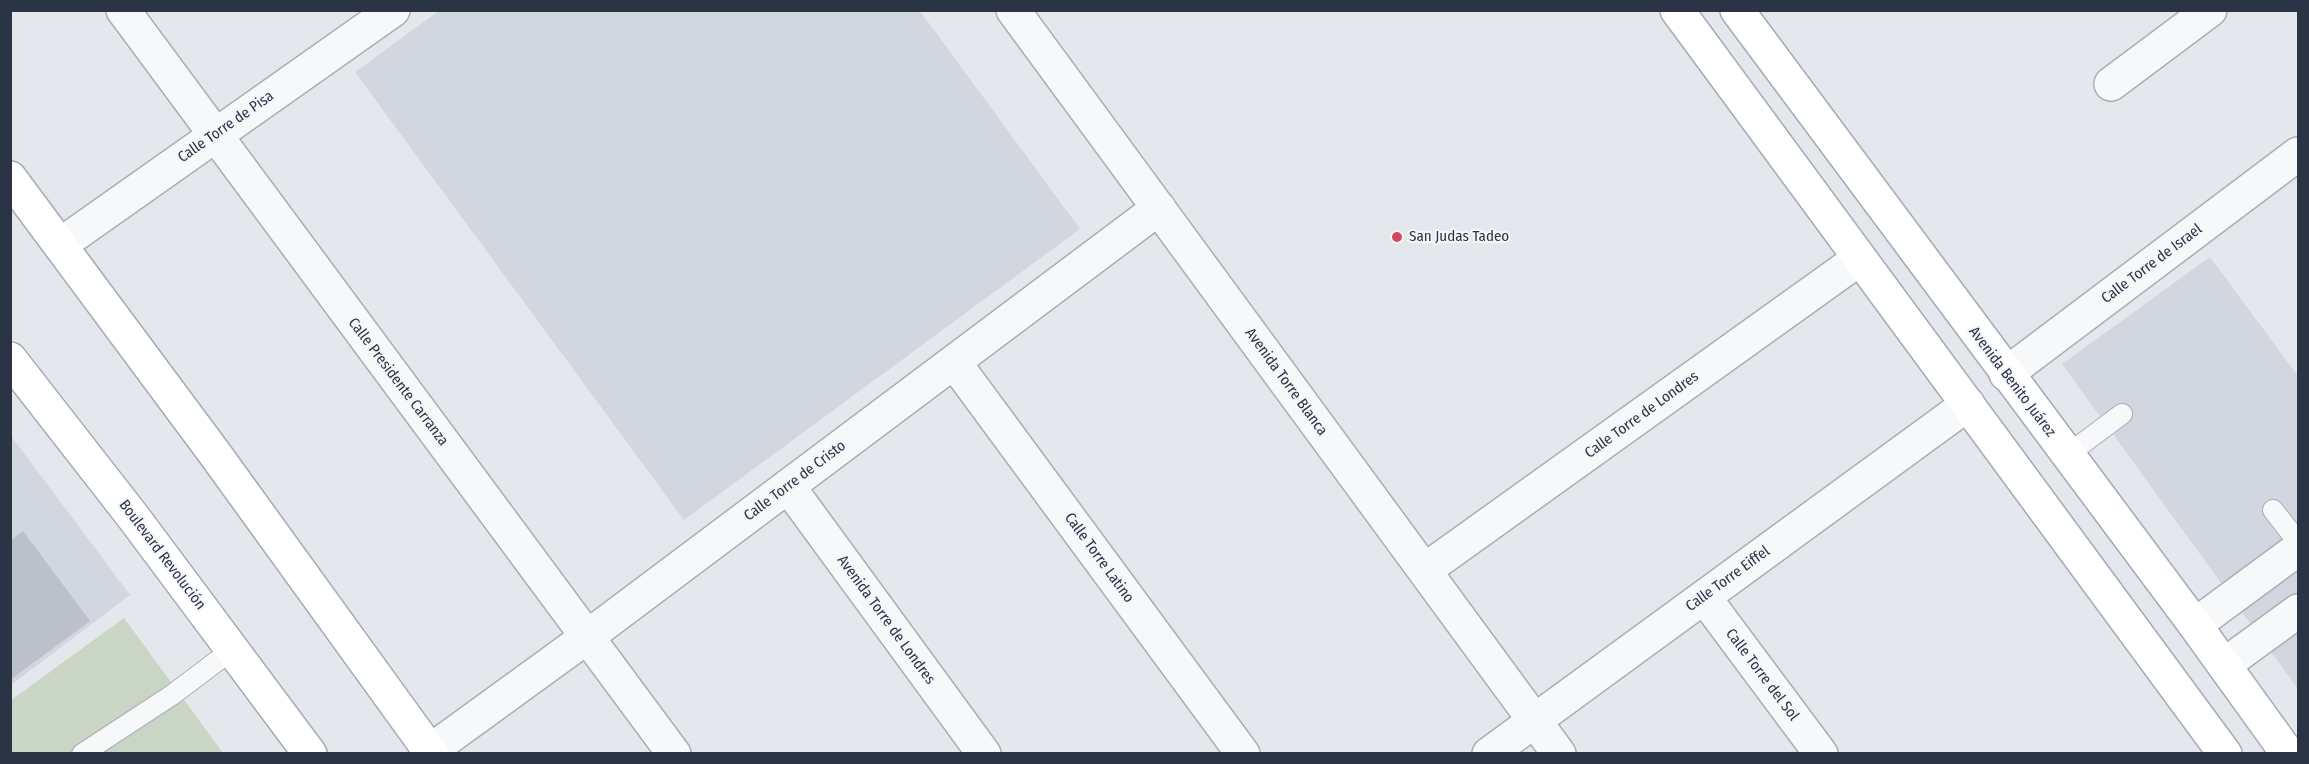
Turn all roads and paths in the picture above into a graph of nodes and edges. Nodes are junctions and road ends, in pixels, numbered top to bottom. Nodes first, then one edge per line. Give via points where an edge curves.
1 (123, 10) edge
2 (393, 10) edge
3 (1013, 10) edge
4 (1677, 10) edge
5 (1737, 10) edge
6 (2201, 13) edge
7 (2111, 84) dead end
8 (214, 134) junction
9 (2298, 154) edge
10 (10, 178) edge
11 (1159, 208) junction
12 (60, 245) junction
13 (1859, 259) junction
14 (954, 362) junction
15 (2006, 374) junction
16 (16, 377) edge
17 (1968, 404) junction
18 (2122, 414) dead end
19 (2067, 455) junction
20 (788, 486) junction
21 (2273, 510) dead end
22 (2298, 542) edge
23 (2298, 549) edge
24 (1425, 570) junction
25 (1704, 597) junction
26 (2298, 611) edge
27 (2195, 626) junction
28 (587, 637) junction
29 (233, 649) junction
30 (2224, 665) junction
31 (1534, 721) junction
32 (431, 752) edge
33 (82, 753) edge
34 (310, 753) edge
35 (674, 753) edge
36 (984, 753) edge
37 (1243, 753) edge
38 (1489, 753) edge
39 (1559, 753) edge
40 (1821, 753) edge
41 (2225, 753) edge
42 (2288, 753) edge

1 - 8 street, Calle Presidente Carranza
2 - 8 street, Calle Torre de Pisa
3 - 11 street, Avenida Torre Blanca
4 - 13 main road
5 - 15 main road, Avenida Benito Juárez
6 - 7 street
8 - 12 street, Calle Torre de Pisa
8 - 28 street, Calle Presidente Carranza
9 - 15 street, Calle Torre de Israel
10 - 12 main road
11 - 14 street, Calle Torre de Cristo
11 - 24 street, Avenida Torre Blanca
12 - 32 main road
13 - 17 main road
13 - 24 street, Calle Torre de Londres
14 - 20 street, Calle Torre de Cristo
14 - 37 street, Calle Torre Latino
15 - 19 main road, Avenida Benito Juárez
16 - 29 main road, Boulevard Revolución
17 - 25 street, Calle Torre Eiffel
17 - 41 main road
18 - 19 lane
19 - 27 main road, Avenida Benito Juárez
20 - 28 street, Calle Torre de Cristo
20 - 36 street, Avenida Torre de Londres
21 - 22 lane
23 - 27 street
24 - 31 street, Avenida Torre Blanca
25 - 31 street, Calle Torre Eiffel
25 - 40 street, Calle Torre del Sol
26 - 30 street
27 - 30 main road, Avenida Benito Juárez
28 - 32 street, Calle Torre de Cristo
28 - 35 street, Calle Presidente Carranza
29 - 33 lane via 172,695
29 - 34 main road, Boulevard Revolución
30 - 42 main road, Avenida Benito Juárez
31 - 38 street, Calle Torre Eiffel
31 - 39 street, Avenida Torre Blanca

